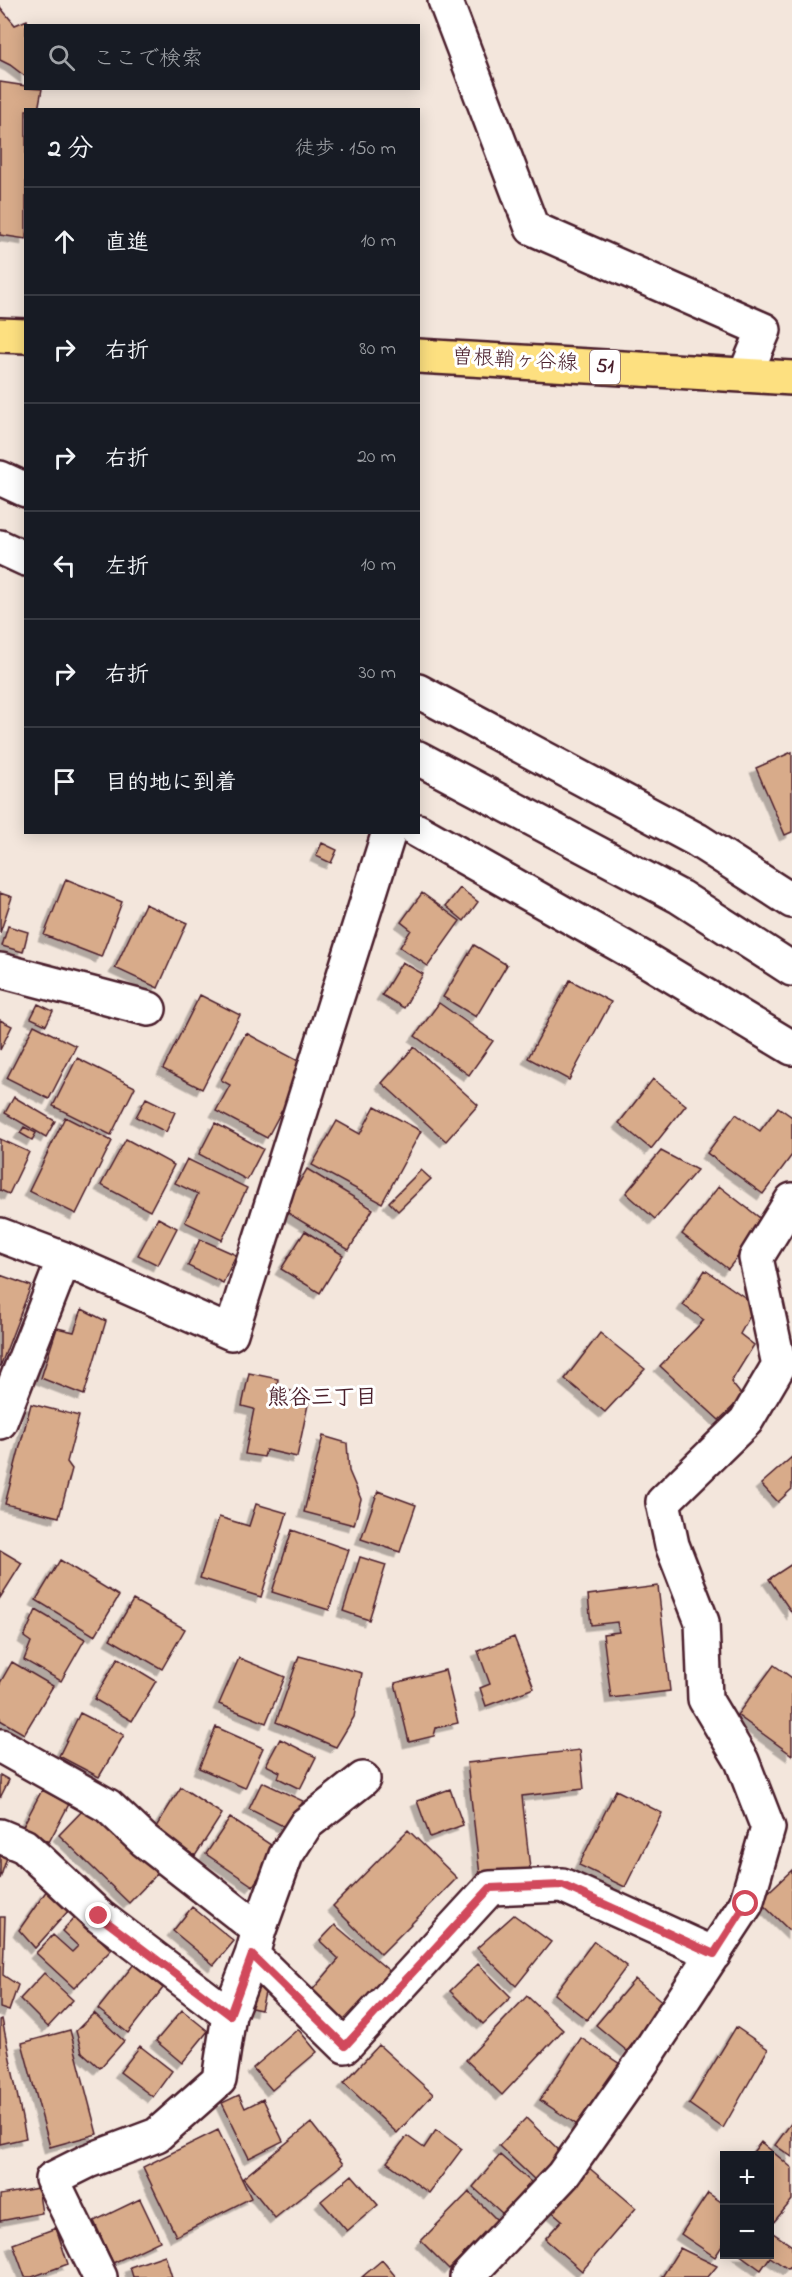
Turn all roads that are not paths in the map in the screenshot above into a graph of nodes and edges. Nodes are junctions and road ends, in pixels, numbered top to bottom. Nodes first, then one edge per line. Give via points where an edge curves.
1 (445, 0) edge
2 (0, 335) edge
3 (24, 336) edge
4 (420, 356) edge
5 (745, 375) junction
6 (792, 378) edge
7 (0, 478) edge
8 (24, 489) edge
9 (0, 547) edge
10 (24, 558) edge
11 (420, 692) edge
12 (420, 759) edge
13 (420, 832) edge
14 (388, 834) edge
15 (792, 901) edge
16 (792, 969) edge
17 (0, 970) edge
18 (149, 1009) dead end
19 (792, 1048) edge
20 (792, 1200) edge
21 (0, 1235) edge
22 (64, 1259) junction
23 (0, 1422) edge
24 (2, 1746) dead end
25 (363, 1779) dead end
26 (0, 1836) edge
27 (256, 1942) junction
28 (714, 1954) junction
29 (230, 2015) junction
30 (100, 2277) edge
31 (467, 2277) edge

1 - 5 street via 532,228 764,330
2 - 3 main road
4 - 5 main road, 曽根鞘ヶ谷線 / 51
5 - 6 main road, 曽根鞘ヶ谷線 / 51
7 - 8 street
9 - 10 street
11 - 15 street via 697,840
12 - 16 street via 681,897
13 - 19 street via 643,958
14 - 22 street via 231,1333
17 - 18 street
20 - 28 street via 756,1258 779,1365 746,1421 663,1502 672,1545 702,1622 705,1700 742,1761 768,1828 746,1904
21 - 22 street
22 - 23 street
24 - 27 street via 108,1806
25 - 27 street via 306,1824 286,1855
26 - 29 street via 24,1846 99,1916
27 - 28 street via 345,2046 490,1888 562,1885
27 - 29 street
28 - 31 street via 563,2175
29 - 30 street via 219,2080 157,2135 52,2179

